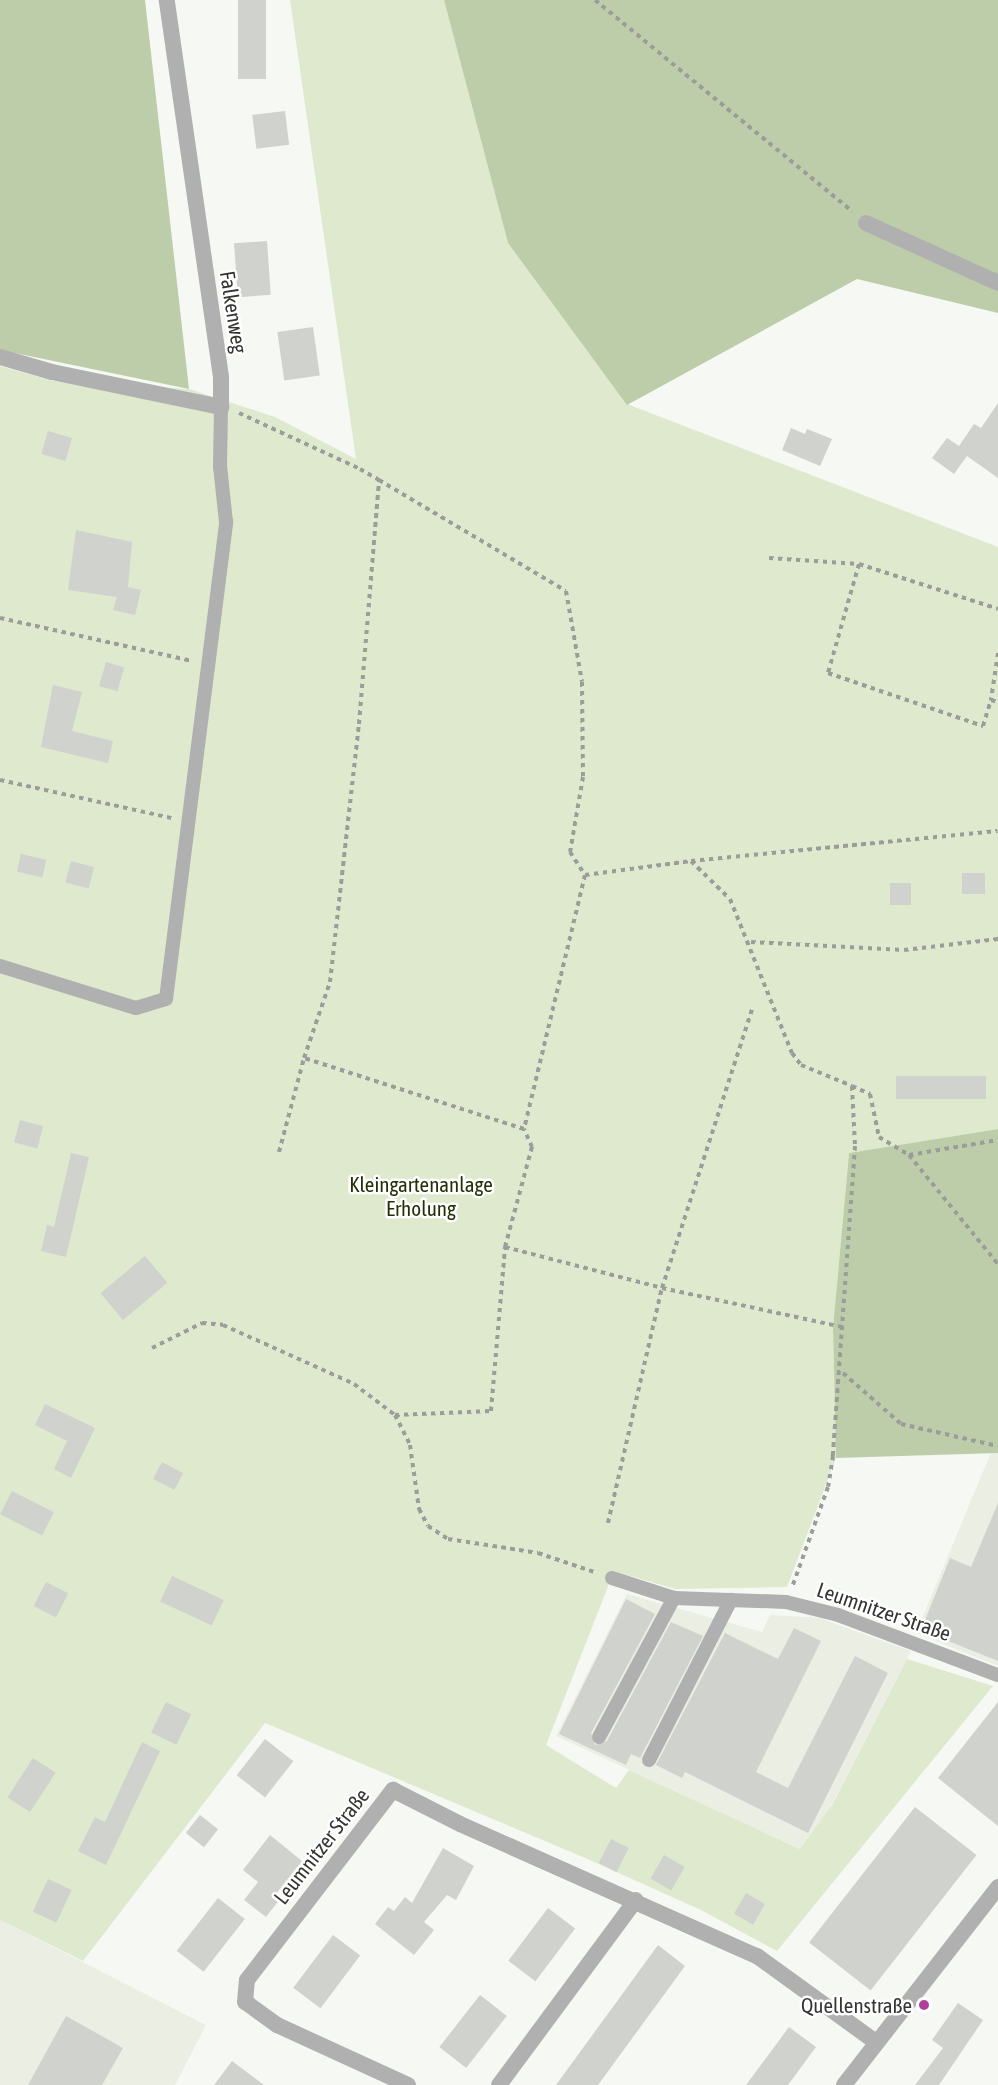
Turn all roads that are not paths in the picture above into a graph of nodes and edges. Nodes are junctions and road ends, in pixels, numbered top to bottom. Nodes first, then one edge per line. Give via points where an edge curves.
1 (167, 0) edge
2 (866, 223) road end
3 (998, 282) edge
4 (0, 357) edge
5 (221, 406) junction
6 (0, 966) edge
7 (612, 1578) road end
8 (674, 1598) junction
9 (731, 1600) junction
10 (998, 1675) edge
11 (599, 1737) dead end
12 (649, 1760) dead end
13 (998, 1887) edge
14 (636, 1900) junction
15 (876, 2042) junction
16 (408, 2085) edge
17 (499, 2085) edge
18 (844, 2085) edge

1 - 5 street, Falkenweg via 221,377
2 - 3 street
4 - 5 street via 51,372
5 - 6 lane via 220,466 226,522 166,999 136,1008
7 - 8 lane, Leumnitzer Straße
8 - 9 lane, Leumnitzer Straße
8 - 11 lane
9 - 10 lane, Leumnitzer Straße via 786,1602 838,1615
9 - 12 lane
13 - 15 street
14 - 15 street, Leumnitzer Straße via 757,1956
14 - 16 street, Leumnitzer Straße via 460,1824 393,1790 247,1980 245,2002 278,2025
14 - 17 street
15 - 18 street

